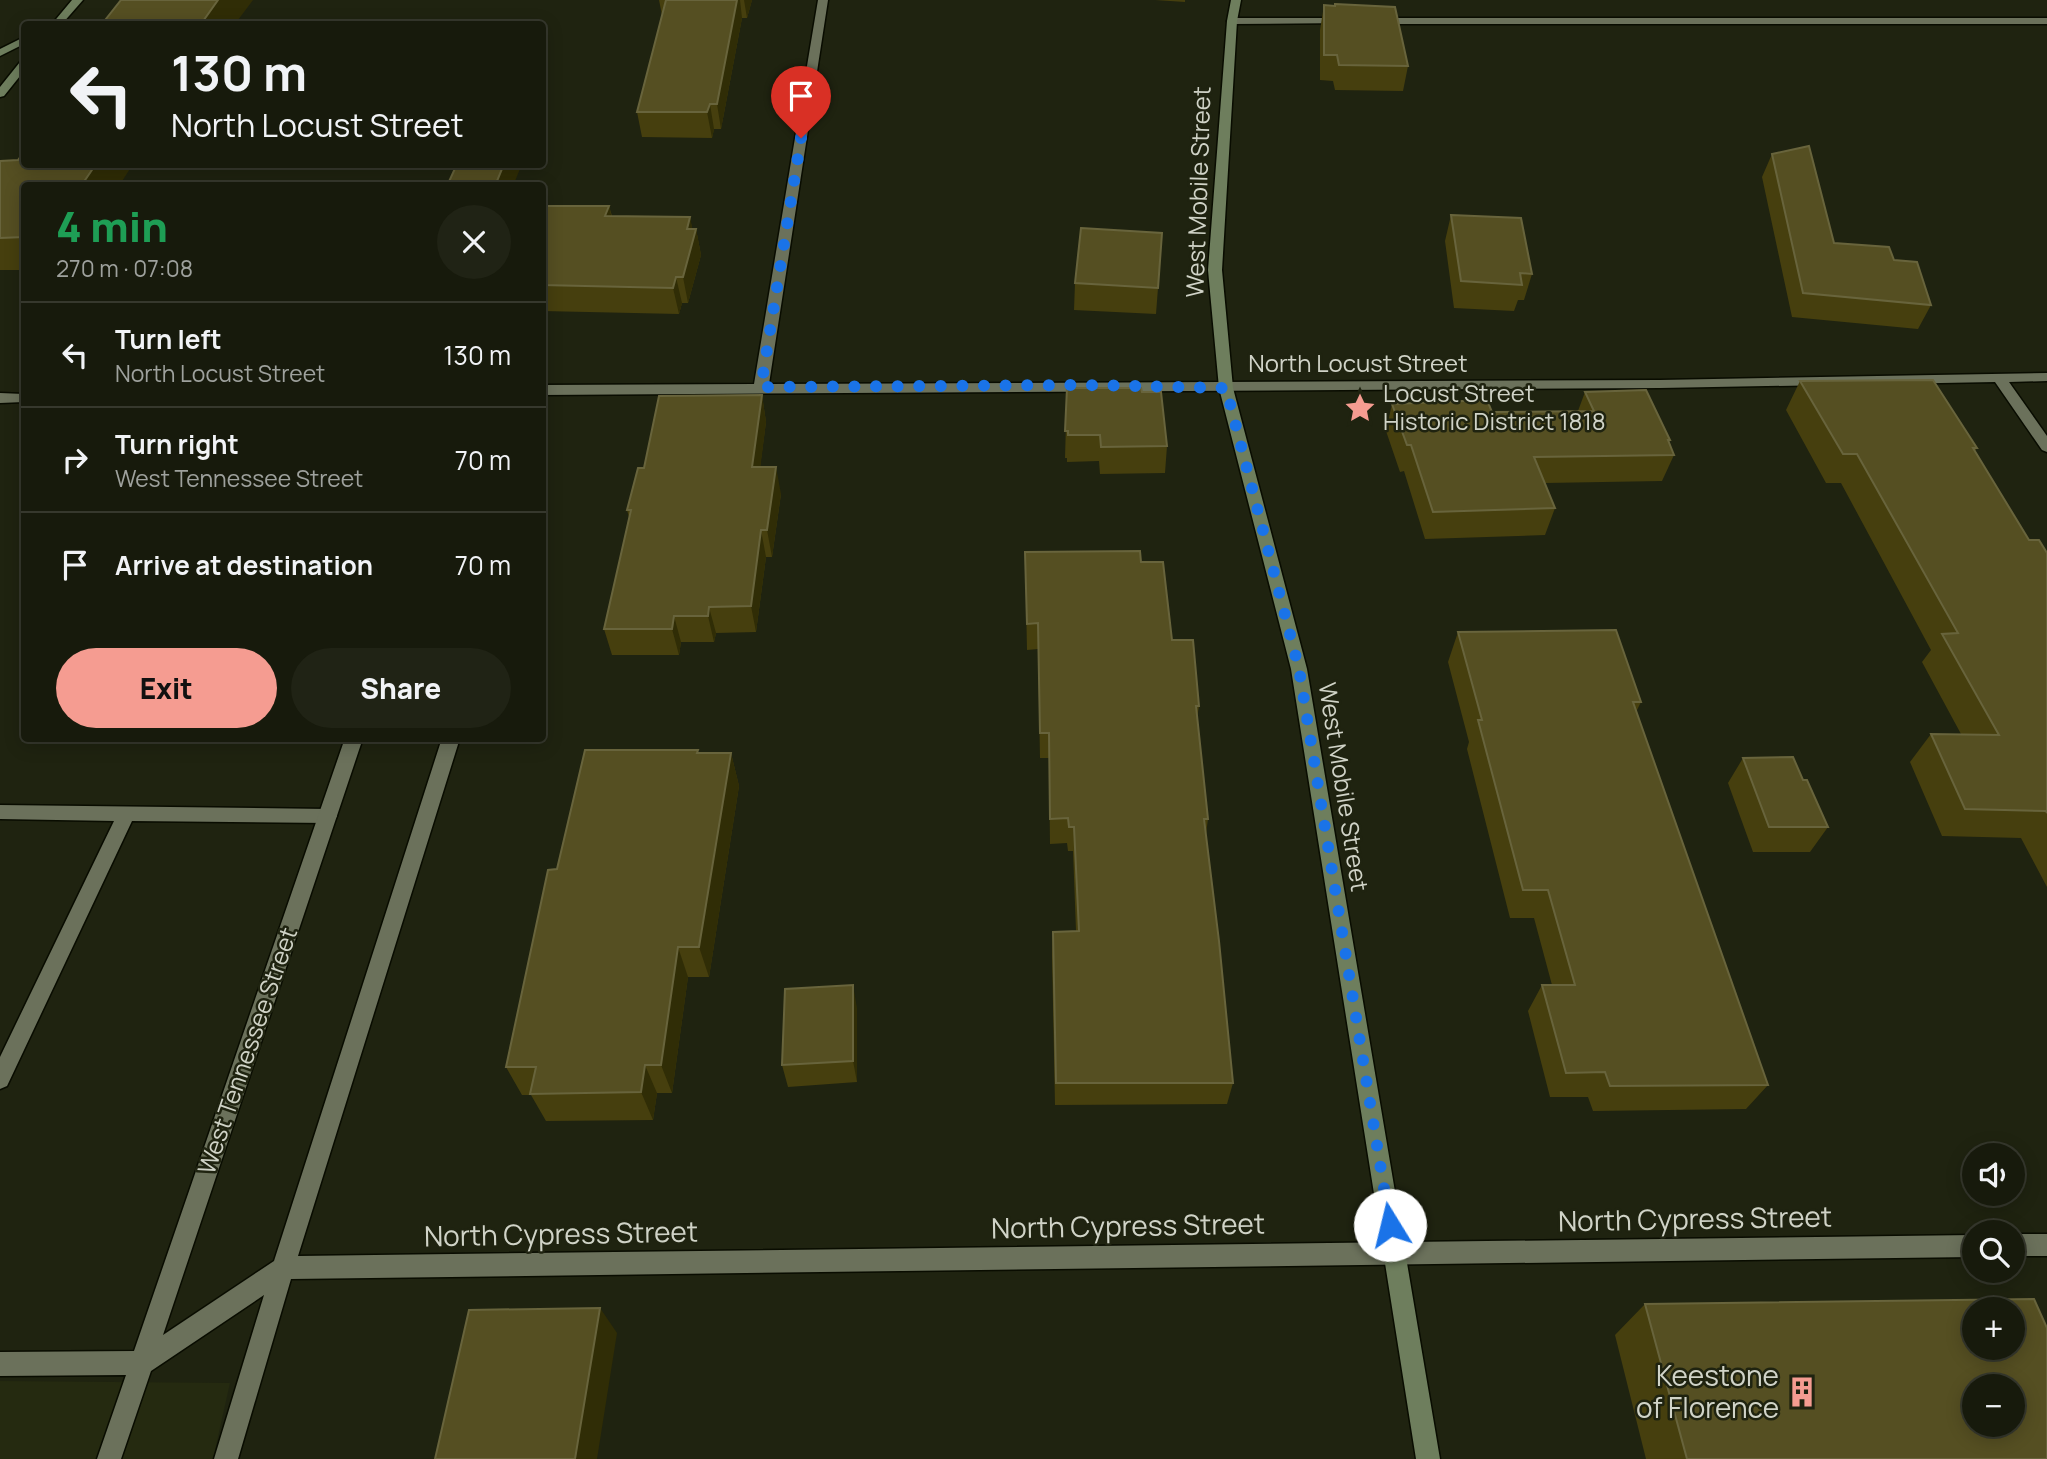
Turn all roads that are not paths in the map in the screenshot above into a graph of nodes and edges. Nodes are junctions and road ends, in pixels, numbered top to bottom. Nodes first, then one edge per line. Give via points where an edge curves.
1 (78, 0) edge
2 (823, 0) edge
3 (1236, 0) edge
4 (60, 21) edge
5 (1231, 21) junction
6 (2047, 21) edge
7 (21, 42) edge
8 (0, 53) edge
9 (21, 68) edge
10 (0, 94) edge
11 (2047, 377) edge
12 (1999, 378) junction
13 (761, 387) junction
14 (1226, 388) junction
15 (546, 390) edge
16 (0, 398) edge
17 (21, 398) edge
18 (2047, 447) edge
19 (353, 742) edge
20 (450, 742) edge
21 (0, 812) edge
22 (127, 813) junction
23 (328, 816) junction
24 (0, 1079) edge
25 (2025, 1245) edge
26 (2047, 1245) edge
27 (1962, 1246) edge
28 (1395, 1252) junction
29 (282, 1268) junction
30 (142, 1363) junction
31 (0, 1364) edge
32 (109, 1459) edge
33 (226, 1459) edge
34 (1428, 1459) edge

1 - 4 street
2 - 13 street
3 - 5 street, West Mobile Street
5 - 6 street
5 - 14 street, West Mobile Street via 1216,270
7 - 8 street
9 - 10 street
11 - 12 street, North Locust Street
12 - 14 street, North Locust Street
12 - 18 street
13 - 14 street, North Locust Street
13 - 15 street, North Locust Street
14 - 28 street, West Mobile Street via 1299,669
16 - 17 street
19 - 23 street, West Tennessee Street
20 - 29 street
21 - 22 street
22 - 23 street
22 - 24 street
23 - 30 street, West Tennessee Street
25 - 26 street
27 - 28 street, North Cypress Street
28 - 29 street, North Cypress Street
28 - 34 street, West Mobile Street
29 - 30 street
29 - 33 street
30 - 31 street
30 - 32 street, West Tennessee Street

